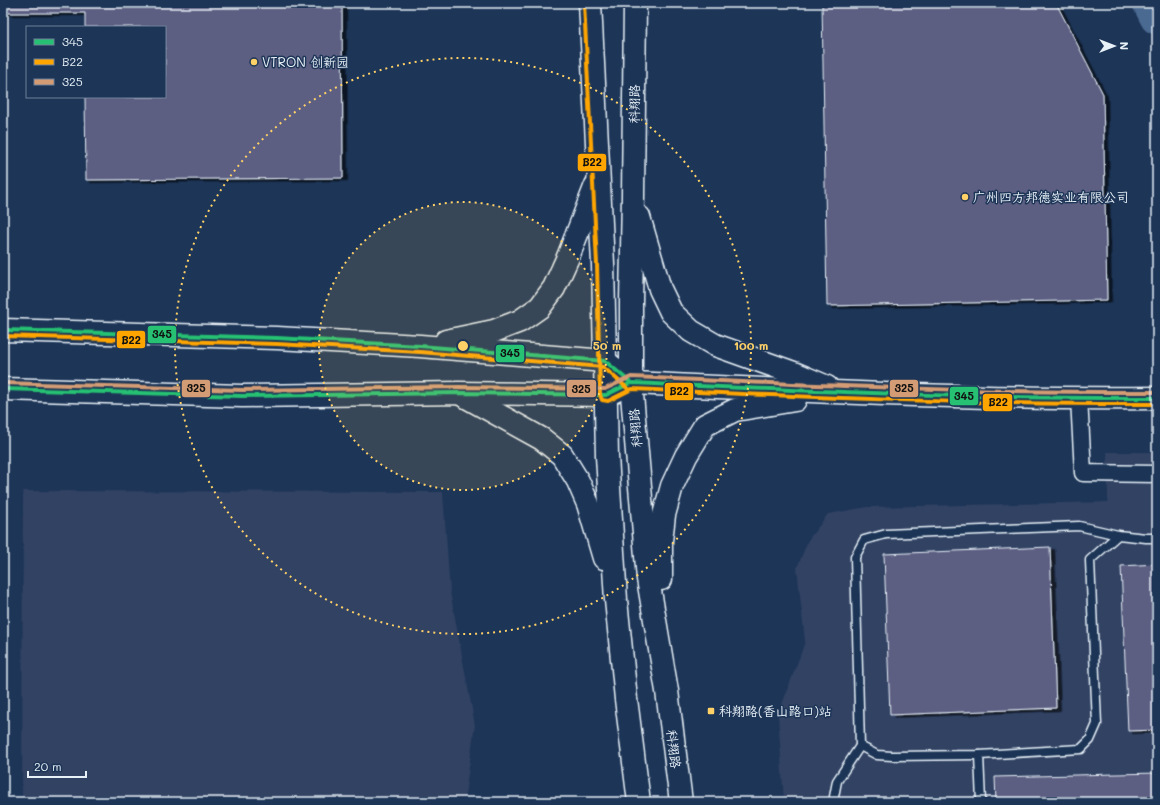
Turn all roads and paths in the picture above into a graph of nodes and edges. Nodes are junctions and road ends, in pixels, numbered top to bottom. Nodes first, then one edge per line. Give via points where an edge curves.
1 (590, 3) edge
2 (635, 3) edge
3 (598, 180) junction
4 (633, 196) junction
5 (3, 330) edge
6 (420, 346) junction
7 (605, 361) junction
8 (631, 383) junction
9 (3, 389) edge
10 (459, 393) junction
11 (841, 393) junction
12 (606, 395) junction
13 (1079, 398) junction
14 (1157, 398) edge
15 (1157, 474) edge
16 (1118, 535) junction
17 (1157, 538) edge
18 (616, 600) junction
19 (660, 646) junction
20 (860, 746) junction
21 (979, 755) junction
22 (639, 802) edge
23 (681, 802) edge
24 (833, 802) edge
25 (981, 802) edge

1 - 3 main road, 科翔路
2 - 4 main road, 科翔路
3 - 6 main road via 568,258 554,288 540,307 520,321 494,331
3 - 7 main road, 科翔路
4 - 8 main road, 科翔路
4 - 11 main road via 660,289 671,312 681,322 715,345
5 - 6 main road via 277,338
6 - 7 main road
7 - 8 main road
7 - 12 main road, 科翔路
8 - 11 main road
8 - 12 main road
8 - 19 main road, 科翔路 via 648,579
9 - 10 main road via 242,396
10 - 12 main road
10 - 18 main road via 542,439 562,455 578,480 588,504
11 - 13 main road
11 - 19 main road via 735,410 705,425 672,486 664,515 661,541
12 - 18 main road, 科翔路
13 - 14 main road
13 - 15 street via 1083,472
16 - 17 lane
16 - 20 lane via 1079,526 886,534 864,540 855,557
16 - 21 lane via 1090,560 1097,724 1090,740 1080,749
18 - 22 main road, 科翔路
19 - 23 main road, 科翔路
20 - 21 lane via 877,755
20 - 24 lane via 837,781
21 - 25 lane

